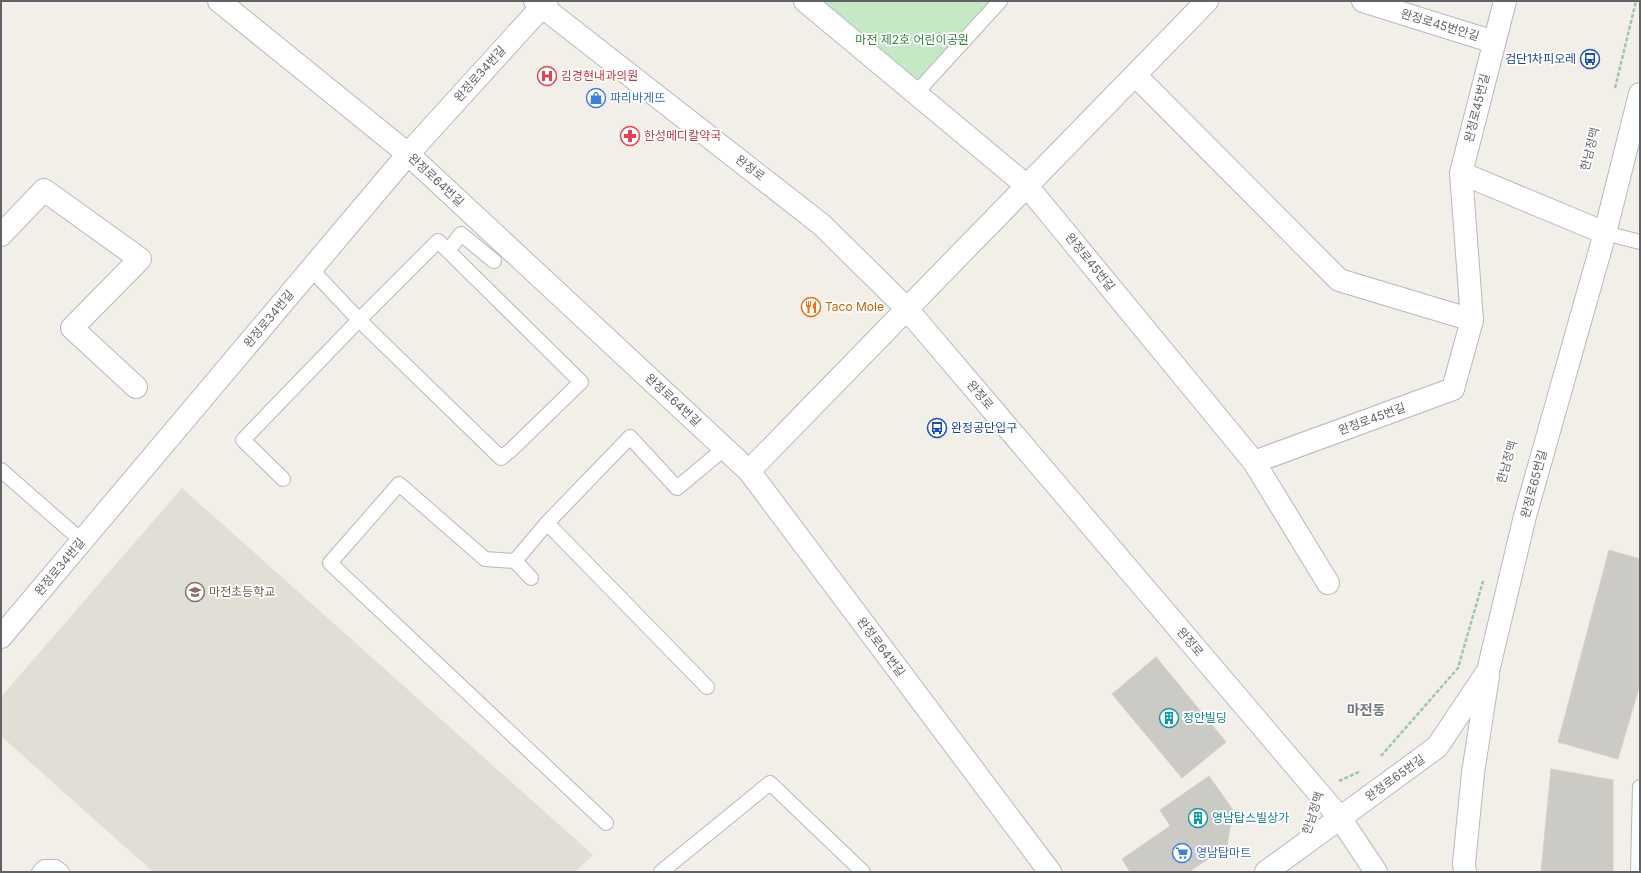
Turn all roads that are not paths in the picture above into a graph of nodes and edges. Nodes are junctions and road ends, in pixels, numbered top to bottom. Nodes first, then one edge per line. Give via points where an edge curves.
1 (219, 1) edge
2 (805, 1) edge
3 (1000, 1) edge
4 (1207, 1) edge
5 (1363, 1) edge
6 (1505, 1) edge
7 (541, 3) edge
8 (1494, 42) junction
9 (1135, 75) junction
10 (916, 93) junction
11 (1640, 94) edge
12 (408, 154) junction
13 (1461, 173) junction
14 (1028, 186) junction
15 (1605, 232) junction
16 (1, 235) edge
17 (1640, 242) edge
18 (448, 251) junction
19 (494, 261) dead end
20 (311, 269) junction
21 (906, 308) junction
22 (360, 320) junction
23 (1472, 320) junction
24 (136, 388) dead end
25 (725, 448) junction
26 (1254, 462) junction
27 (1, 470) edge
28 (749, 471) junction
29 (283, 479) dead end
30 (548, 523) junction
31 (82, 541) junction
32 (515, 561) junction
33 (531, 578) dead end
34 (1328, 584) dead end
35 (1, 637) edge
36 (1488, 671) junction
37 (707, 687) dead end
38 (1640, 787) edge
39 (1340, 818) junction
40 (1639, 819) edge
41 (606, 824) dead end
42 (39, 872) edge
43 (62, 872) edge
44 (661, 872) edge
45 (863, 872) edge
46 (1050, 872) edge
47 (1266, 872) edge
48 (1376, 872) edge
49 (1465, 872) edge
50 (1638, 872) edge

1 - 12 street, 완정로64번길
2 - 10 street, 완정로45번길
3 - 10 lane
4 - 9 street
5 - 8 street, 완정로45번안길
6 - 8 street, 완정로45번길
7 - 12 street, 완정로34번길
7 - 21 street, 완정로 via 822,224
8 - 13 street, 완정로45번길
9 - 14 street
9 - 23 street via 1339,280
10 - 14 street, 완정로45번길
11 - 15 street, 완정로65번길
12 - 20 street, 완정로34번길
12 - 25 street, 완정로64번길
13 - 15 street
13 - 23 street, 완정로45번길
14 - 21 street
14 - 26 street, 완정로45번길
15 - 17 lane
15 - 36 street, 완정로65번길 via 1525,516
16 - 24 street via 44,190 140,258 72,328
18 - 19 lane via 461,234
18 - 22 lane via 438,241
18 - 22 lane via 581,382 501,458
20 - 22 lane
20 - 31 street, 완정로34번길
21 - 28 street
21 - 39 street, 완정로
22 - 29 lane via 243,440
23 - 26 street, 완정로45번길 via 1453,389
25 - 28 street, 완정로64번길
25 - 30 lane via 677,488 630,436
26 - 34 street
27 - 31 lane
28 - 46 street, 완정로64번길
30 - 32 lane
30 - 37 lane
31 - 35 street, 완정로34번길
32 - 33 lane
32 - 41 lane via 485,559 399,484 330,563
36 - 39 street, 완정로65번길 via 1437,747
36 - 49 street via 1473,773
38 - 40 lane
39 - 47 street
39 - 48 street, 완정로
40 - 50 lane
42 - 43 lane via 44,867 56,867
44 - 45 lane via 770,783

